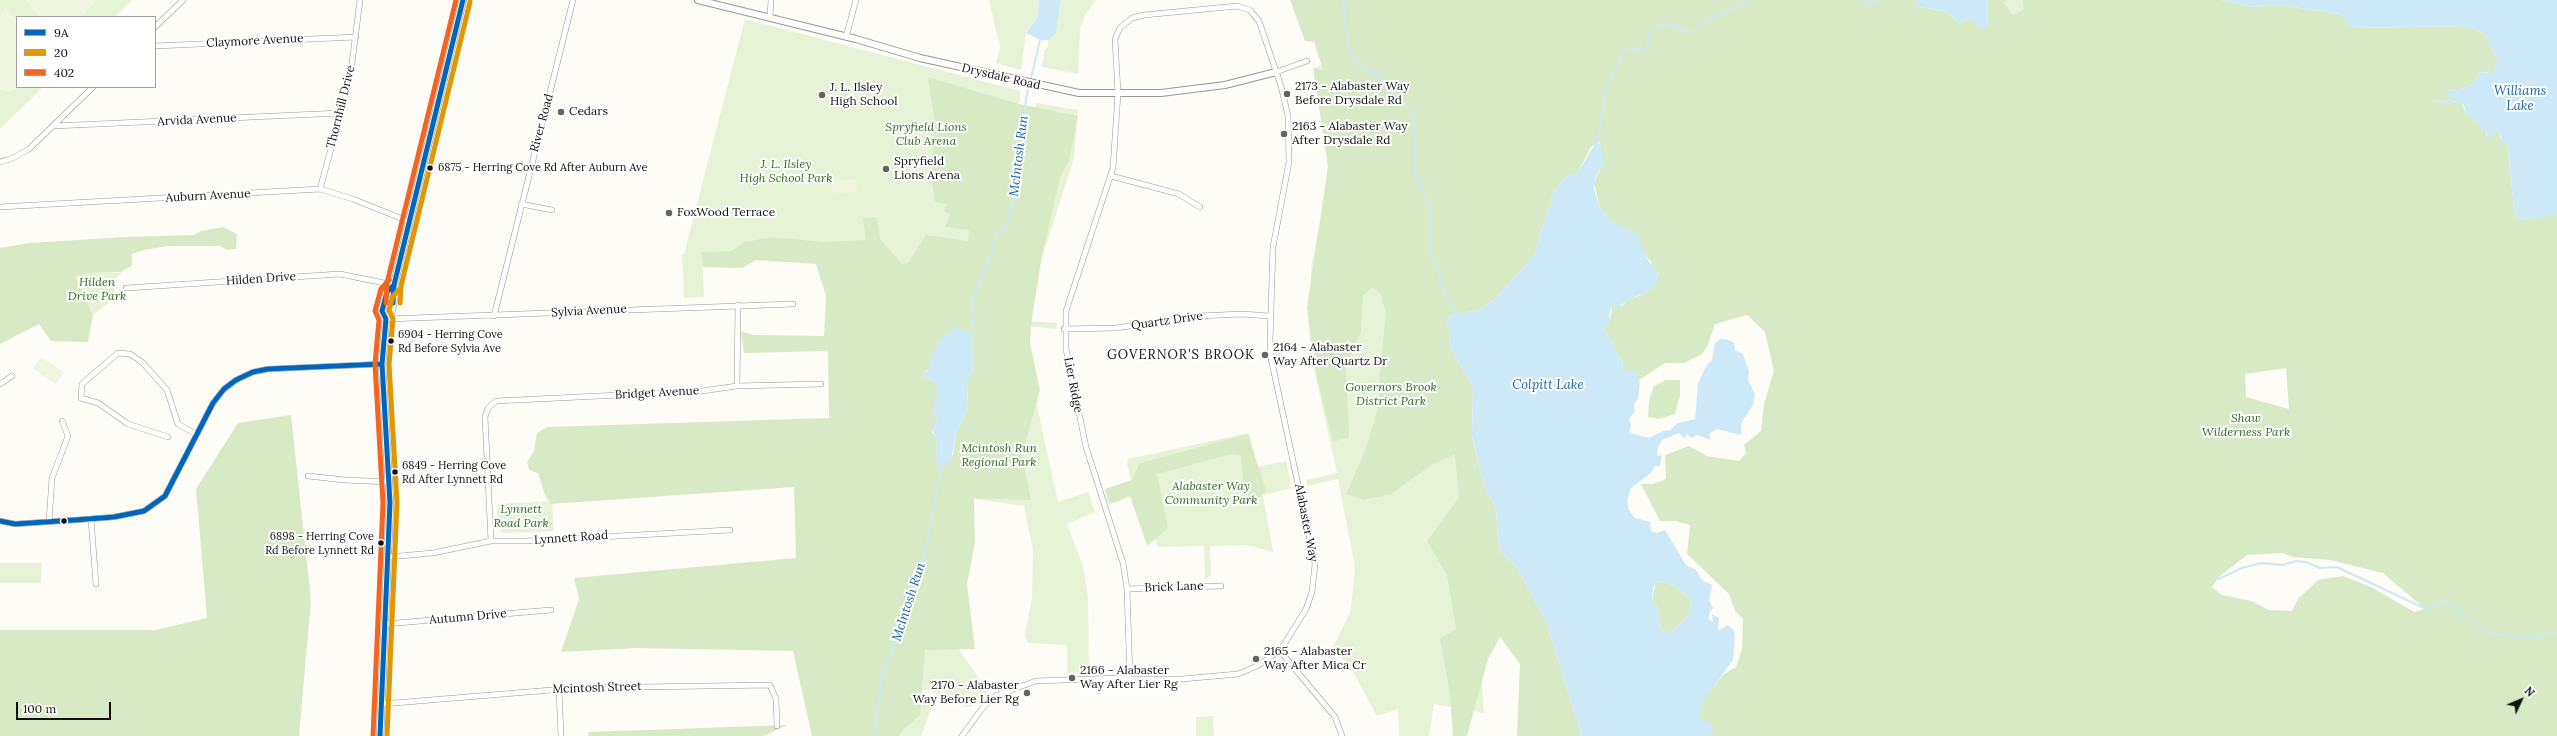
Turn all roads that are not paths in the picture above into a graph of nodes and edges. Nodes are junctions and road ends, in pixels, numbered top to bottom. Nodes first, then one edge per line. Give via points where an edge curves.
1 (183, 0) edge
2 (360, 0) edge
3 (464, 0) edge
4 (573, 0) edge
5 (698, 0) edge
6 (771, 0) edge
7 (856, 0) edge
8 (1229, 3) edge
9 (770, 17) junction
10 (156, 26) edge
11 (356, 37) junction
12 (846, 37) junction
13 (156, 46) edge
14 (1307, 61) dead end
15 (1276, 72) junction
16 (92, 88) edge
17 (1118, 93) junction
18 (341, 113) junction
19 (53, 126) junction
20 (0, 162) edge
21 (1110, 176) junction
22 (320, 190) junction
23 (521, 204) junction
24 (0, 207) edge
25 (1200, 207) dead end
26 (552, 210) dead end
27 (410, 222) junction
28 (394, 285) junction
29 (126, 288) dead end
30 (792, 304) dead end
31 (738, 305) junction
32 (494, 316) junction
33 (1269, 316) junction
34 (386, 319) junction
35 (1064, 329) junction
36 (382, 364) junction
37 (12, 376) dead end
38 (0, 384) edge
39 (821, 384) dead end
40 (737, 386) junction
41 (62, 421) dead end
42 (196, 434) junction
43 (168, 438) dead end
44 (308, 476) dead end
45 (389, 482) junction
46 (91, 519) junction
47 (0, 521) edge
48 (49, 522) junction
49 (730, 530) dead end
50 (491, 541) junction
51 (389, 557) junction
52 (96, 584) dead end
53 (1221, 586) dead end
54 (1127, 589) junction
55 (552, 610) dead end
56 (385, 624) junction
57 (1280, 651) junction
58 (1130, 679) junction
59 (559, 689) junction
60 (382, 704) junction
61 (777, 726) dead end
62 (380, 736) edge
63 (561, 736) edge
64 (962, 736) edge
65 (1342, 736) edge

1 - 10 street
2 - 11 street, Thornhill Drive
3 - 27 main road
4 - 23 street, River Road
5 - 9 street, Drysdale Road
6 - 9 street
7 - 12 street
8 - 15 street, Alabaster Way via 1246,8 1257,17
8 - 17 street, Lier Ridge via 1144,15 1128,21 1120,28 1115,39
9 - 12 street, Drysdale Road
11 - 13 street, Claymore Avenue
11 - 18 street, Thornhill Drive via 350,79
12 - 17 street, Drysdale Road via 920,58 1079,94
14 - 15 street, Drysdale Road
15 - 17 street, Drysdale Road via 1225,85 1175,92
15 - 33 street, Alabaster Way via 1288,116 1290,162 1273,247
16 - 19 street
17 - 21 street, Lier Ridge
18 - 19 street, Arvida Avenue
18 - 22 street, Thornhill Drive
19 - 20 street via 23,153
21 - 25 street via 1179,194
21 - 35 street, Lier Ridge via 1067,306
22 - 24 street, Auburn Avenue
22 - 27 street, Auburn Avenue
23 - 26 street
23 - 32 street, River Road
27 - 28 main road
28 - 29 street, Hilden Drive via 340,274
28 - 34 main road via 387,292 382,311
30 - 31 street, Sylvia Avenue
31 - 32 street, Sylvia Avenue
31 - 40 street
32 - 34 street, Sylvia Avenue
33 - 35 street, Quartz Drive via 1212,315 1116,328
33 - 57 street, Alabaster Way via 1270,358 1315,564 1312,592 1306,609
34 - 36 main road
35 - 54 street, Lier Ridge via 1086,447 1123,563
36 - 42 street via 268,369 247,374 220,394
36 - 45 main road
37 - 38 street
39 - 40 street, Bridget Avenue
40 - 50 street, Bridget Avenue via 702,391 503,399 494,402 485,417
41 - 48 street via 68,436 52,478
42 - 43 street via 178,424 167,390 143,362 130,354 118,353 82,384 81,398 98,403 128,424
42 - 46 street via 170,487 156,504 133,514
44 - 45 street
45 - 51 main road
46 - 48 street
46 - 52 street
47 - 48 street via 15,524
49 - 50 street, Lynnett Road
50 - 51 street, Lynnett Road via 433,553
51 - 56 main road
53 - 54 street, Brick Lane
54 - 58 street, Lier Ridge
55 - 56 street, Autumn Drive
56 - 60 main road
57 - 58 street, Alabaster Way via 1258,666 1238,674 1182,679
57 - 65 street via 1335,717
58 - 64 street, Alabaster Way via 1036,681 1015,687 997,695 984,706
59 - 60 street, Mcintosh Street
59 - 61 street, Mcintosh Street via 770,685 776,700
59 - 63 street
60 - 62 main road

